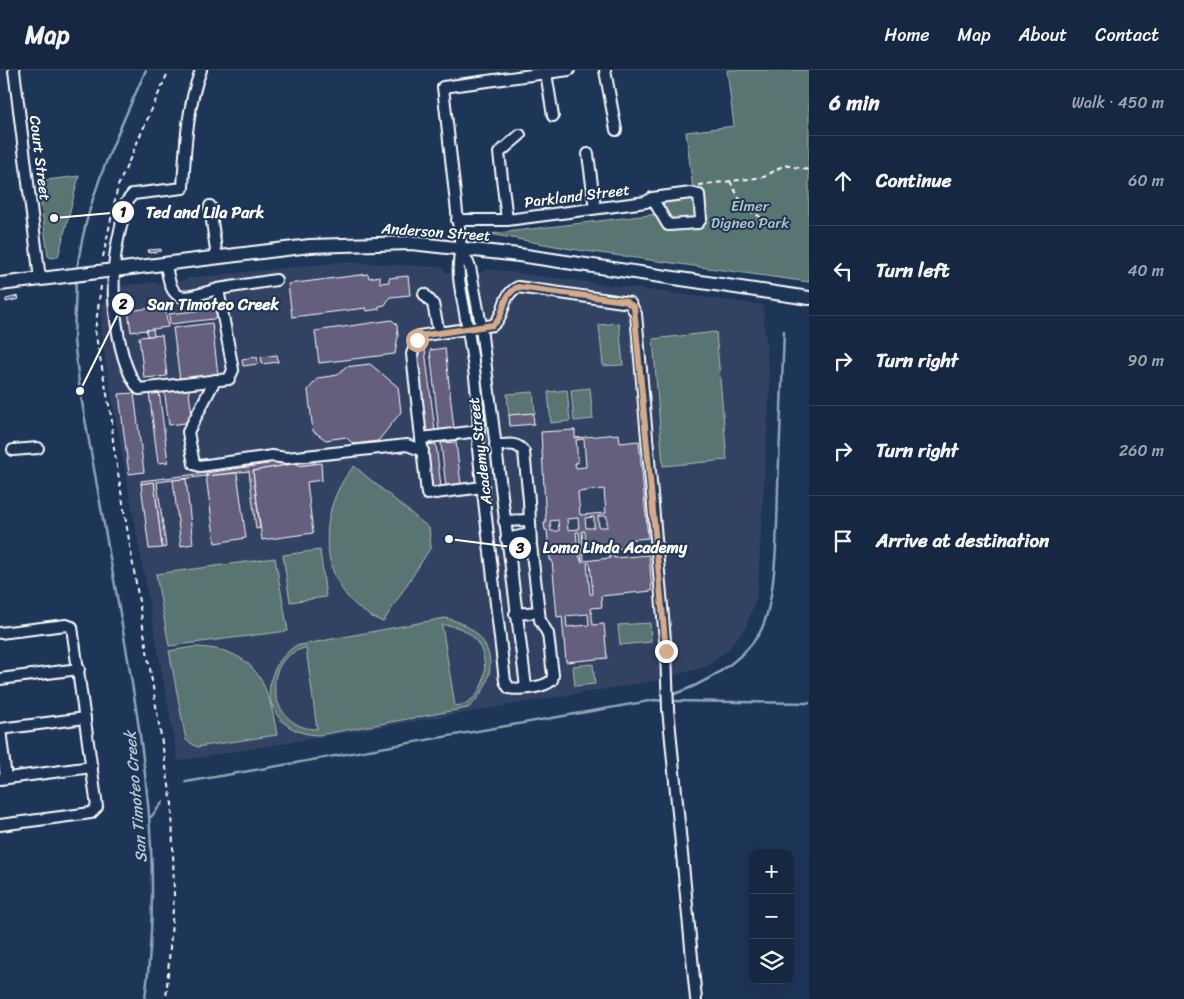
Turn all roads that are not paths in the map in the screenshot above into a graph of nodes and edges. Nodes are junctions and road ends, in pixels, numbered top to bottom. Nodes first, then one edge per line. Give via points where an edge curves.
1 (14, 70) edge
2 (201, 70) edge
3 (569, 70) edge
4 (605, 70) edge
5 (546, 73) junction
6 (553, 116) dead end
7 (616, 130) dead end
8 (520, 135) dead end
9 (588, 154) dead end
10 (652, 198) junction
11 (210, 206) dead end
12 (595, 208) junction
13 (457, 220) junction
14 (507, 220) junction
15 (461, 248) junction
16 (217, 258) junction
17 (166, 264) junction
18 (114, 270) junction
19 (40, 279) junction
20 (276, 280) dead end
21 (0, 284) edge
22 (218, 289) junction
23 (424, 294) dead end
24 (809, 298) edge
25 (481, 328) junction
26 (468, 330) junction
27 (439, 333) junction
28 (215, 380) junction
29 (479, 431) junction
30 (421, 438) junction
31 (495, 446) junction
32 (38, 448) dead end
33 (13, 450) dead end
34 (423, 451) junction
35 (483, 488) junction
36 (529, 520) junction
37 (504, 521) junction
38 (530, 534) junction
39 (506, 539) junction
40 (539, 612) junction
41 (515, 614) junction
42 (0, 634) edge
43 (520, 653) junction
44 (79, 669) junction
45 (0, 679) edge
46 (526, 687) junction
47 (85, 718) junction
48 (0, 729) edge
49 (92, 767) junction
50 (3, 779) edge
51 (0, 824) edge
52 (696, 999) edge

1 - 19 street, Court Street
2 - 18 street via 184,158 183,188 133,194 127,200
3 - 5 street
4 - 7 street
5 - 6 street
5 - 13 street, Academy Street via 443,87
8 - 14 street via 498,153
9 - 12 street
10 - 10 street, Parkland Street via 691,193 700,195 701,219 698,223 668,225
10 - 12 street, Parkland Street via 646,202
11 - 16 street
12 - 14 street, Parkland Street
13 - 14 street, Parkland Street
13 - 15 street, Academy Street
15 - 16 main road, Anderson Street via 366,243 310,246
15 - 24 main road, Anderson Street
15 - 25 street, Academy Street via 470,267
15 - 26 street, Academy Street via 457,266
16 - 17 main road, Anderson Street
17 - 18 main road, Anderson Street
17 - 22 street via 171,290 178,296 188,297
18 - 19 main road, Anderson Street
18 - 28 street via 122,348 131,380 139,390
19 - 21 main road, Anderson Street
20 - 22 street
22 - 28 street via 234,370 229,379
23 - 27 street via 433,304
25 - 26 street
25 - 31 street, Academy Street
25 - 52 street via 496,323 506,297 518,287 625,301 634,307
26 - 27 street
26 - 29 street, Academy Street
27 - 30 street via 419,336 412,354
28 - 34 street via 188,432 194,464 200,466 272,456 287,458 407,445
29 - 30 street
29 - 35 street, Academy Street
29 - 43 street, Academy Street via 485,448 508,653 513,657
30 - 34 street
31 - 36 street via 515,444 524,452
31 - 37 street, Academy Street
32 - 33 street
34 - 35 street via 427,494
35 - 46 street, Academy Street via 505,681 509,688 518,690
36 - 37 street
36 - 38 street
37 - 39 street, Academy Street
38 - 39 street
38 - 40 street
39 - 41 street, Academy Street
40 - 41 street
40 - 46 street via 548,634 552,680 548,685
41 - 43 street, Academy Street
42 - 44 street via 66,625 72,627
43 - 46 street, Academy Street via 524,661
44 - 45 street
44 - 47 street
47 - 48 street
47 - 49 street
48 - 50 street
49 - 50 street
49 - 51 street via 96,811

